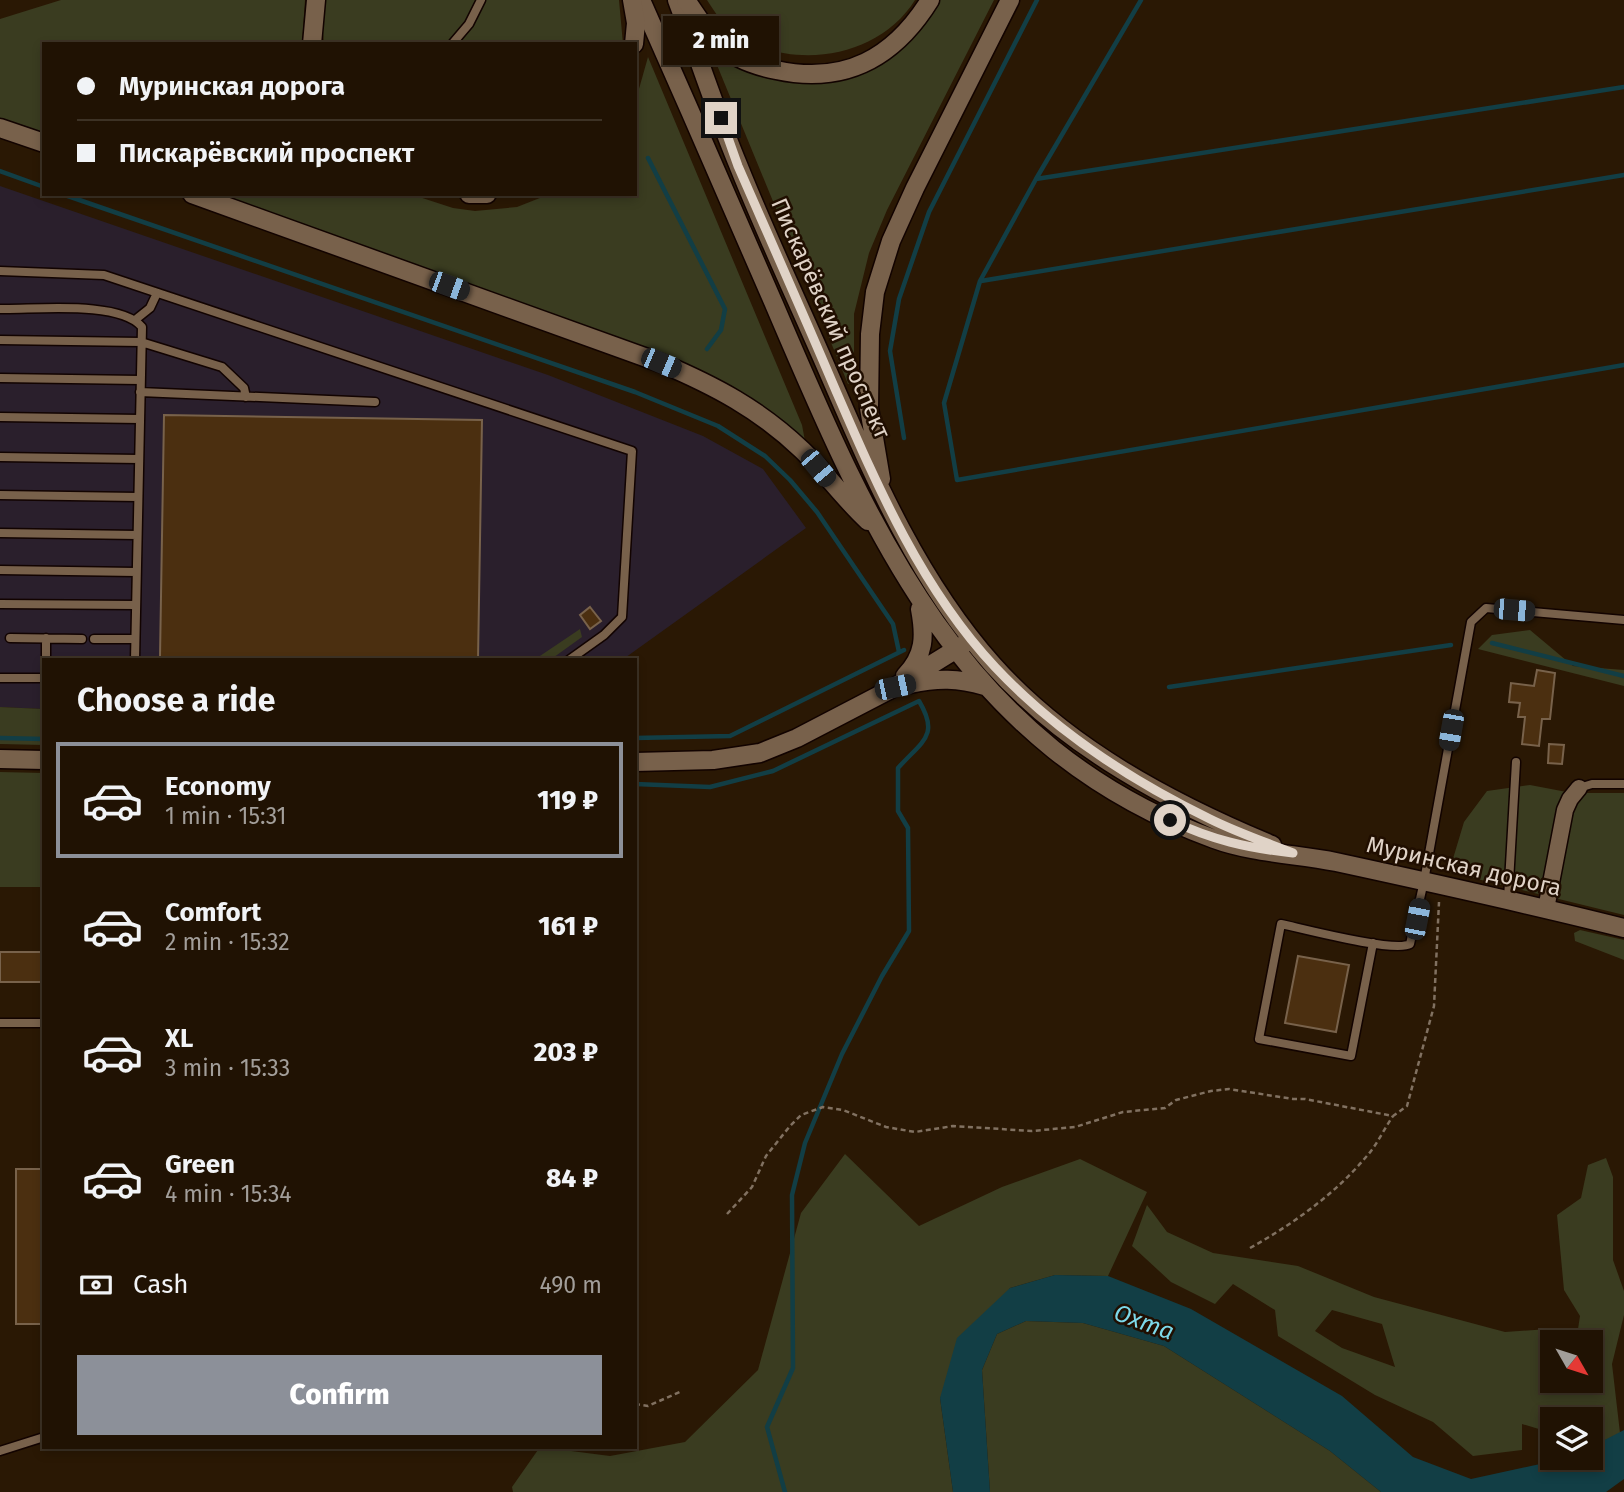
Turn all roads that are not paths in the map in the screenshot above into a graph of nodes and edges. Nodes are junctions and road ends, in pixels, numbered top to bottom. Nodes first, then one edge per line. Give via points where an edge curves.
1 (316, 0) edge
2 (481, 0) edge
3 (632, 0) edge
4 (641, 0) edge
5 (677, 0) edge
6 (686, 0) edge
7 (930, 0) edge
8 (1010, 0) edge
9 (312, 42) edge
10 (454, 42) edge
11 (634, 42) edge
12 (0, 128) edge
13 (42, 142) edge
14 (198, 196) edge
15 (0, 271) edge
16 (157, 293) junction
17 (0, 309) edge
18 (135, 320) junction
19 (0, 340) edge
20 (141, 342) junction
21 (0, 378) edge
22 (140, 380) junction
23 (140, 393) junction
24 (246, 397) junction
25 (375, 402) dead end
26 (0, 417) edge
27 (139, 419) junction
28 (0, 457) edge
29 (139, 459) junction
30 (0, 495) edge
31 (882, 496) junction
32 (138, 497) junction
33 (880, 532) junction
34 (0, 533) edge
35 (137, 535) junction
36 (0, 570) edge
37 (136, 572) junction
38 (918, 598) junction
39 (0, 604) edge
40 (136, 605) junction
41 (1624, 620) edge
42 (10, 638) dead end
43 (46, 639) junction
44 (82, 639) dead end
45 (94, 639) dead end
46 (135, 639) junction
47 (972, 639) junction
48 (955, 651) junction
49 (46, 658) edge
50 (135, 658) edge
51 (572, 658) edge
52 (0, 678) edge
53 (42, 678) edge
54 (985, 686) junction
55 (895, 687) junction
56 (0, 759) edge
57 (42, 760) edge
58 (637, 762) edge
59 (1516, 762) dead end
60 (1624, 784) edge
61 (1579, 788) joint
62 (1293, 853) junction
63 (1432, 883) junction
64 (1507, 900) junction
65 (1546, 909) junction
66 (1624, 929) edge
67 (1373, 943) junction
68 (0, 1023) edge
69 (42, 1023) edge
70 (42, 1438) edge
71 (0, 1451) edge

1 - 9 street
2 - 10 lane
3 - 11 street
4 - 33 street, Пискарёвский проспект via 838,453
5 - 31 street, Пискарёвский проспект via 738,166
6 - 7 street via 719,44 735,55 758,66 818,74 853,69 883,53 914,26
8 - 31 street via 910,198 874,292 869,408
12 - 13 street
14 - 33 street via 718,387 803,451
15 - 16 lane via 104,275
16 - 18 lane via 150,308
16 - 51 lane via 632,451 622,617
17 - 18 lane via 101,310
18 - 20 lane via 142,327
19 - 20 lane
20 - 22 lane
20 - 24 lane via 222,367 244,388
21 - 22 lane
22 - 23 lane
23 - 24 lane
23 - 27 lane
24 - 25 lane
26 - 27 lane
27 - 29 lane
28 - 29 lane
29 - 32 lane
30 - 32 lane
31 - 47 street, Пискарёвский проспект via 922,567
32 - 35 lane
33 - 38 street, Пискарёвский проспект
34 - 35 lane
35 - 37 lane
36 - 37 lane
37 - 40 lane
38 - 48 street, Пискарёвский проспект
38 - 55 street via 925,632 922,652
39 - 40 lane
40 - 46 lane
41 - 63 lane via 1486,608 1471,622
42 - 43 lane
43 - 44 lane
43 - 49 lane
45 - 46 lane
46 - 50 lane
47 - 48 street
47 - 62 street, Муринская дорога via 1020,692 1132,776 1210,819
48 - 54 street, Муринская дорога
48 - 55 street
52 - 53 lane
54 - 55 street via 936,678
54 - 62 street, Муринская дорога via 1061,754 1154,812 1216,840
55 - 58 street via 760,753 713,760
56 - 57 street
59 - 64 lane
60 - 61 lane
61 - 65 street via 1565,810
62 - 63 street, Муринская дорога
63 - 64 street, Муринская дорога
63 - 67 lane via 1410,944 1404,948
64 - 65 street, Муринская дорога
65 - 66 street, Муринская дорога
67 - 67 lane via 1351,1056 1259,1039 1281,924
68 - 69 lane
70 - 71 lane

